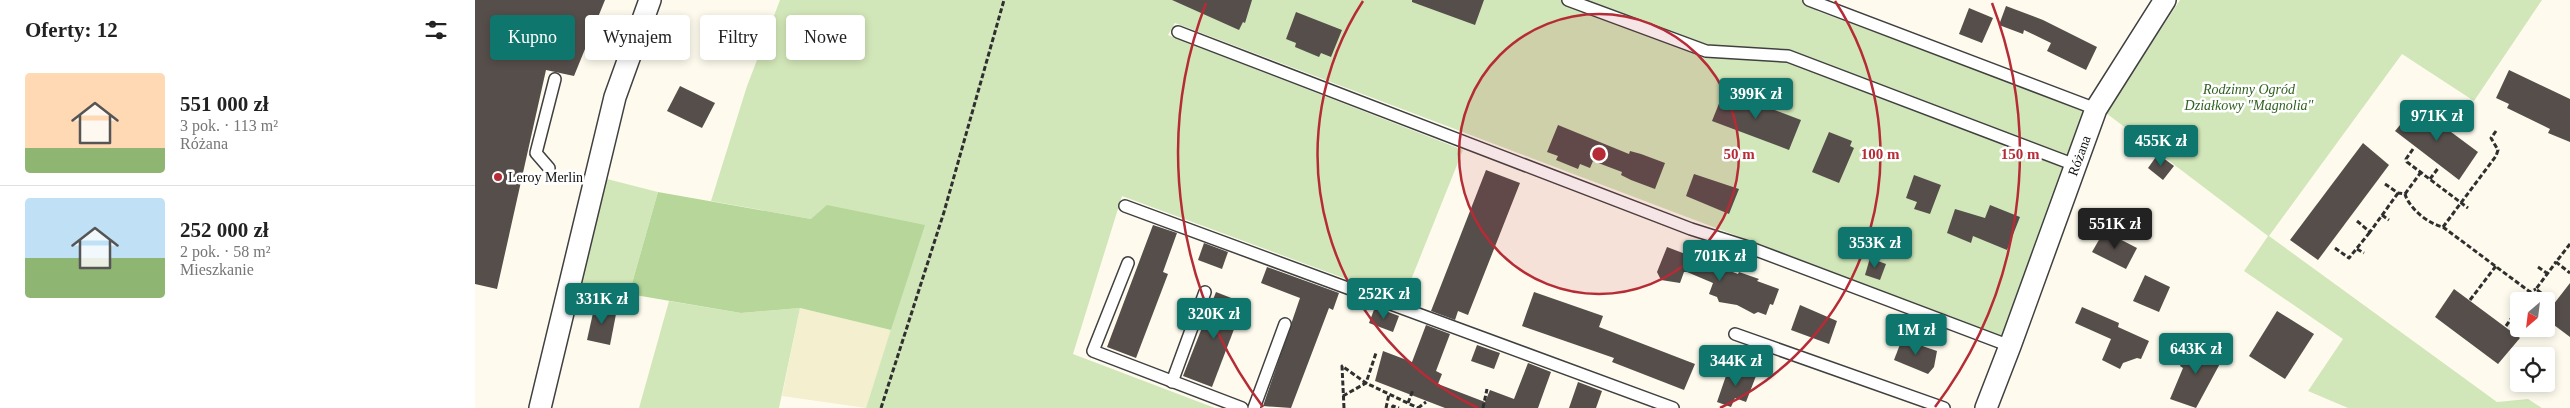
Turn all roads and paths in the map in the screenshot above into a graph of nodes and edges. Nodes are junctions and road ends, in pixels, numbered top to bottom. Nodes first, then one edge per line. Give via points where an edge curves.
1 (650, 0) edge
2 (1004, 0) edge
3 (1568, 0) edge
4 (1809, 0) edge
5 (2165, 0) edge
6 (1178, 32) dead end
7 (555, 79) dead end
8 (2096, 109) junction
9 (2496, 131) dead end
10 (2413, 149) dead end
11 (2075, 164) junction
12 (2439, 167) dead end
13 (549, 168) dead end
14 (2421, 172) junction
15 (2430, 179) junction
16 (2385, 184) dead end
17 (2398, 193) junction
18 (2405, 194) junction
19 (2462, 203) junction
20 (1125, 206) dead end
21 (2468, 208) dead end
22 (2383, 215) junction
23 (2389, 220) dead end
24 (2357, 221) dead end
25 (2443, 226) junction
26 (2370, 232) junction
27 (2570, 244) edge
28 (2335, 248) dead end
29 (2357, 249) junction
30 (2364, 253) dead end
31 (2556, 262) junction
32 (1128, 263) dead end
33 (2496, 266) junction
34 (2538, 267) dead end
35 (2570, 273) edge
36 (2548, 274) junction
37 (2536, 289) junction
38 (1205, 292) dead end
39 (2530, 292) joint
40 (2540, 292) edge
41 (2470, 300) dead end
42 (2510, 320) edge
43 (1285, 324) dead end
44 (2506, 326) dead end
45 (1735, 334) dead end
46 (2010, 346) junction
47 (1376, 353) dead end
48 (1172, 382) junction
49 (1366, 383) junction
50 (1487, 389) dead end
51 (1413, 390) dead end
52 (1389, 394) junction
53 (1343, 396) junction
54 (1426, 402) dead end
55 (1408, 403) junction
56 (540, 408) edge
57 (881, 408) edge
58 (1242, 408) edge
59 (1254, 408) edge
60 (1344, 408) edge
61 (1387, 408) edge
62 (1392, 408) edge
63 (1399, 408) edge
64 (1418, 408) edge
65 (1483, 408) edge
66 (1673, 408) edge
67 (1944, 408) edge
68 (1986, 408) edge

1 - 56 street via 615,97
2 - 57 path via 944,212
3 - 11 lane via 1705,51 1788,56
4 - 8 lane
5 - 8 street, Różana
6 - 46 lane via 1691,229 1756,250
7 - 13 lane via 536,153
8 - 11 street, Różana
9 - 19 path via 2491,138 2498,150 2496,156
10 - 14 path via 2407,162
11 - 46 street, Różana
12 - 15 path
14 - 15 path
14 - 18 path
15 - 19 path
16 - 17 path
17 - 18 path
17 - 22 path
18 - 25 path via 2408,204
19 - 21 path
19 - 25 path
20 - 66 lane
22 - 23 path
22 - 26 path
24 - 26 path
25 - 33 path
26 - 29 path
27 - 31 path
28 - 29 path via 2349,258
29 - 30 path
31 - 35 path
31 - 36 path
32 - 48 lane via 1093,351
33 - 39 path
33 - 41 path
34 - 36 path
36 - 37 path
37 - 39 path
37 - 40 path
38 - 48 lane
42 - 44 path
43 - 59 lane
45 - 67 lane
46 - 68 street, Różana
47 - 49 path
48 - 58 lane
49 - 52 path
49 - 53 path
49 - 53 path via 1342,366
50 - 65 path
51 - 55 path
52 - 55 path
52 - 61 path
53 - 60 path
54 - 64 path
55 - 64 path
62 - 63 path

